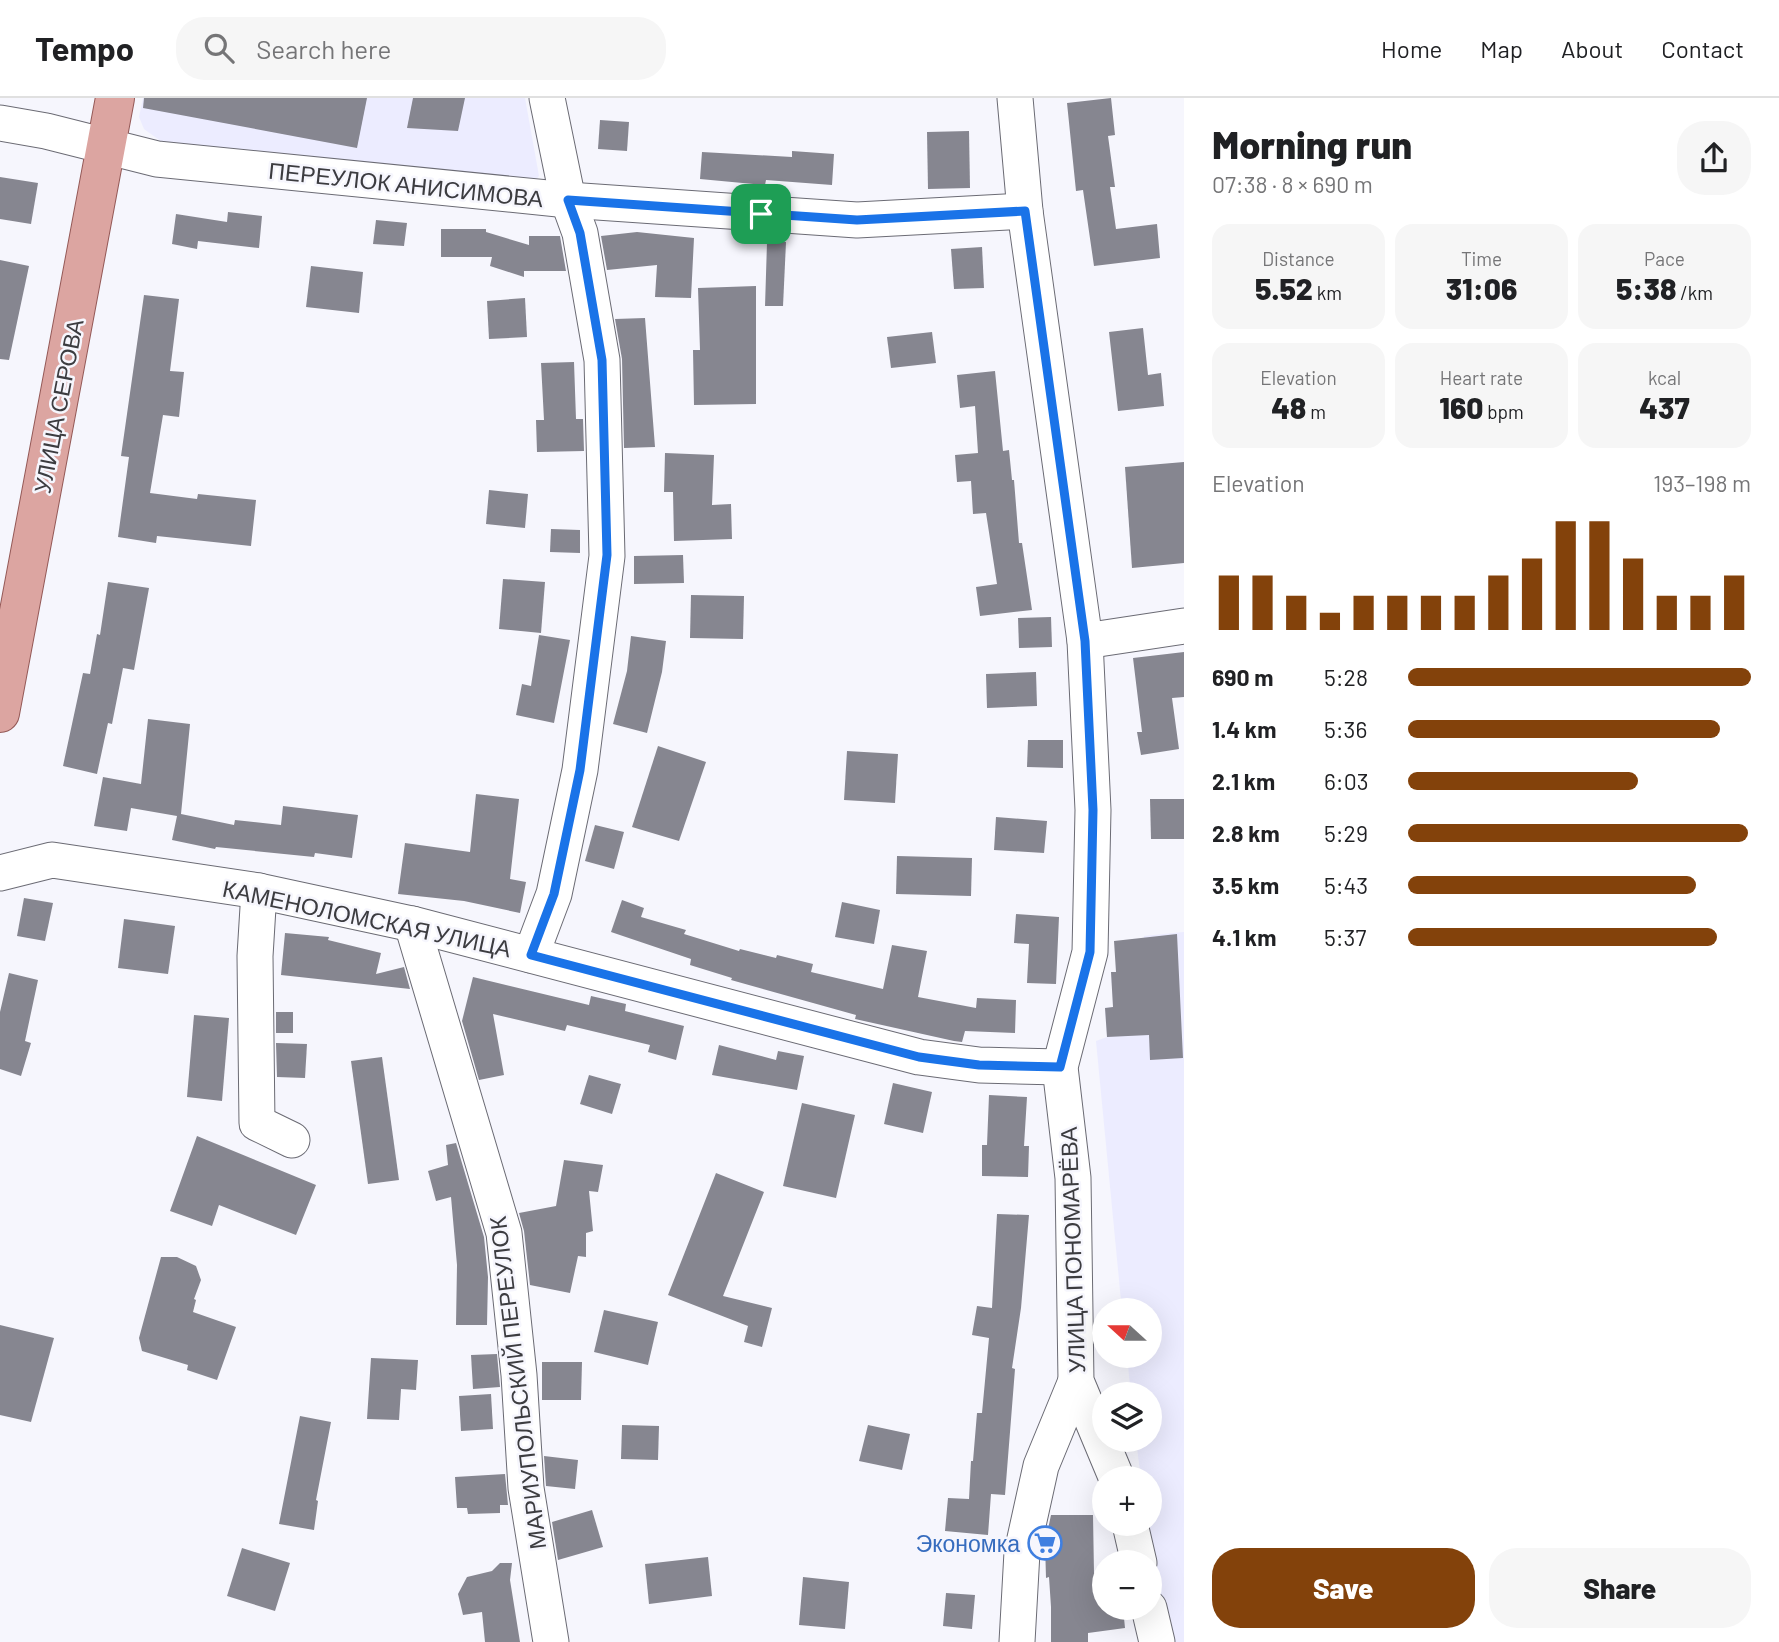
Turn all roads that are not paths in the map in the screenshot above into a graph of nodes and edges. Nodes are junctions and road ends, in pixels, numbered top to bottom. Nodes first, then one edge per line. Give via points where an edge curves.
1 (114, 98) edge
2 (547, 98) edge
3 (1016, 98) edge
4 (0, 123) edge
5 (106, 147) junction
6 (568, 200) junction
7 (1025, 211) junction
8 (1184, 626) edge
9 (1085, 641) junction
10 (0, 713) edge
11 (0, 873) edge
12 (259, 891) junction
13 (412, 924) junction
14 (531, 955) junction
15 (1060, 1067) junction
16 (292, 1140) dead end
17 (1076, 1381) junction
18 (1112, 1466) edge
19 (1152, 1620) edge
20 (551, 1642) edge
21 (1017, 1642) edge
22 (1157, 1642) edge

1 - 5 main road, УЛИЦА СЕРОВА
2 - 6 street
3 - 7 street, УЛИЦА ПОНОМАРЁВА
4 - 5 street, ПЕРЕУЛОК АНИСИМОВА
5 - 6 street, ПЕРЕУЛОК АНИСИМОВА via 157,159
5 - 10 main road, УЛИЦА СЕРОВА
6 - 7 street, ПЕРЕУЛОК АНИСИМОВА via 857,220
6 - 14 street via 580,233 602,360 607,555 580,770 554,894
7 - 9 street, УЛИЦА ПОНОМАРЁВА
8 - 9 street
9 - 15 street, УЛИЦА ПОНОМАРЁВА via 1093,810 1090,952
11 - 12 street, КАМЕНОЛОМСКАЯ УЛИЦА via 52,860
12 - 13 street, КАМЕНОЛОМСКАЯ УЛИЦА
12 - 16 street via 257,1123
13 - 14 street, КАМЕНОЛОМСКАЯ УЛИЦА
13 - 20 street, МАРИУПОЛЬСКИЙ ПЕРЕУЛОК via 504,1233 526,1488
14 - 15 street, КАМЕНОЛОМСКАЯ УЛИЦА via 919,1057 979,1065
15 - 17 street, УЛИЦА ПОНОМАРЁВА via 1073,1178
17 - 18 street, УЛИЦА ПОНОМАРЁВА
17 - 21 street via 1038,1478 1022,1552
19 - 22 street

